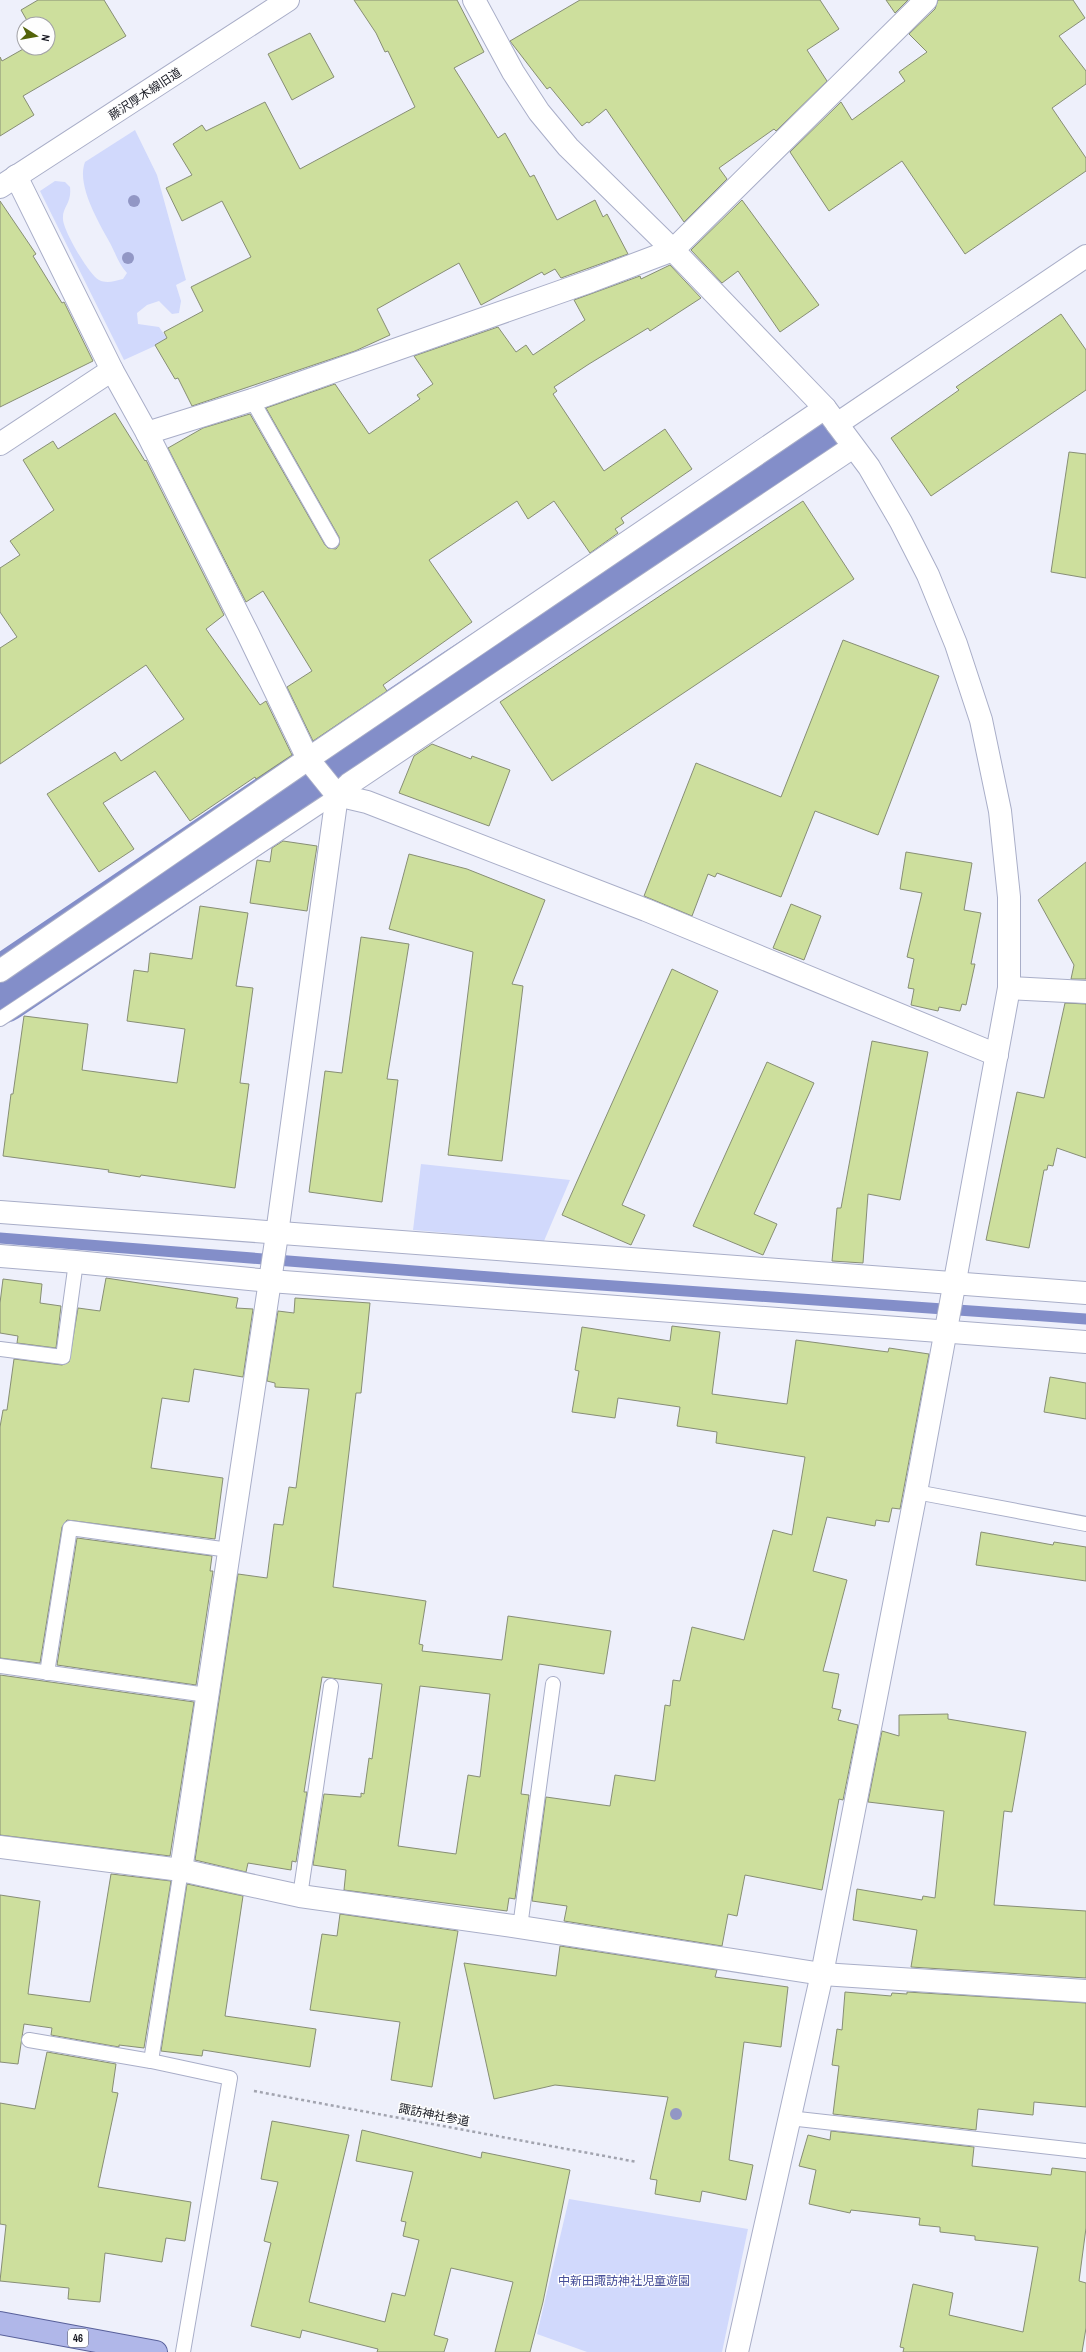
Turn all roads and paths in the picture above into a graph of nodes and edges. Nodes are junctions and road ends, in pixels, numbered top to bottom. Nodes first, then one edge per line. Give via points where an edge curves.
1 (288, 0) edge
2 (474, 0) edge
3 (926, 0) edge
4 (8, 181) edge
5 (673, 250) junction
6 (1086, 256) edge
7 (112, 370) junction
8 (252, 400) junction
9 (831, 416) junction
10 (147, 433) junction
11 (0, 444) edge
12 (853, 447) junction
13 (332, 541) dead end
14 (311, 763) junction
15 (334, 791) junction
16 (0, 971) edge
17 (1009, 988) junction
18 (1086, 992) edge
19 (0, 1019) edge
20 (997, 1055) junction
21 (0, 1212) edge
22 (277, 1237) junction
23 (0, 1256) edge
24 (76, 1262) junction
25 (271, 1276) junction
26 (954, 1289) junction
27 (1086, 1293) edge
28 (948, 1326) junction
29 (1086, 1342) edge
30 (0, 1349) edge
31 (916, 1492) junction
32 (1086, 1524) edge
33 (229, 1550) junction
34 (0, 1666) edge
35 (47, 1673) junction
36 (553, 1684) dead end
37 (331, 1686) dead end
38 (207, 1695) junction
39 (0, 1847) edge
40 (181, 1870) junction
41 (300, 1896) junction
42 (520, 1927) junction
43 (822, 1974) junction
44 (1086, 1991) edge
45 (29, 2040) dead end
46 (151, 2061) junction
47 (228, 2086) junction
48 (788, 2118) junction
49 (1086, 2151) edge
50 (637, 2162) dead end
51 (0, 2323) edge
52 (156, 2352) edge
53 (183, 2352) edge
54 (737, 2352) edge

1 - 4 street, 藤沢厚木線旧道
2 - 5 street via 539,112 568,147
3 - 5 street
4 - 7 street
5 - 8 street
5 - 9 street
6 - 9 street
7 - 10 street
7 - 11 street
8 - 10 street
8 - 13 lane
9 - 12 street
9 - 14 street
10 - 14 street
12 - 15 street via 349,784
12 - 17 street via 869,467 902,522 928,575 956,644 981,720 1000,811 1009,897
14 - 15 street
14 - 16 street
15 - 19 lane
15 - 20 street via 646,910
15 - 22 street
17 - 18 street
17 - 20 street
20 - 26 street
21 - 22 street
22 - 25 street
22 - 26 street
23 - 24 street
24 - 25 street
24 - 30 lane via 63,1357
25 - 28 street
25 - 33 street
26 - 27 street
26 - 28 street
28 - 29 street
28 - 31 street
31 - 32 lane
31 - 43 street
33 - 35 lane via 70,1528
33 - 38 street
34 - 35 lane
35 - 38 lane
36 - 42 lane
37 - 41 lane
38 - 40 street
39 - 40 street
40 - 41 street
40 - 46 lane
41 - 42 street
42 - 43 street
43 - 44 street
43 - 48 street
45 - 46 lane
46 - 47 lane via 230,2078
47 - 50 path, 諏訪神社参道
47 - 53 lane
48 - 49 lane
48 - 54 street
51 - 52 main road, 46

